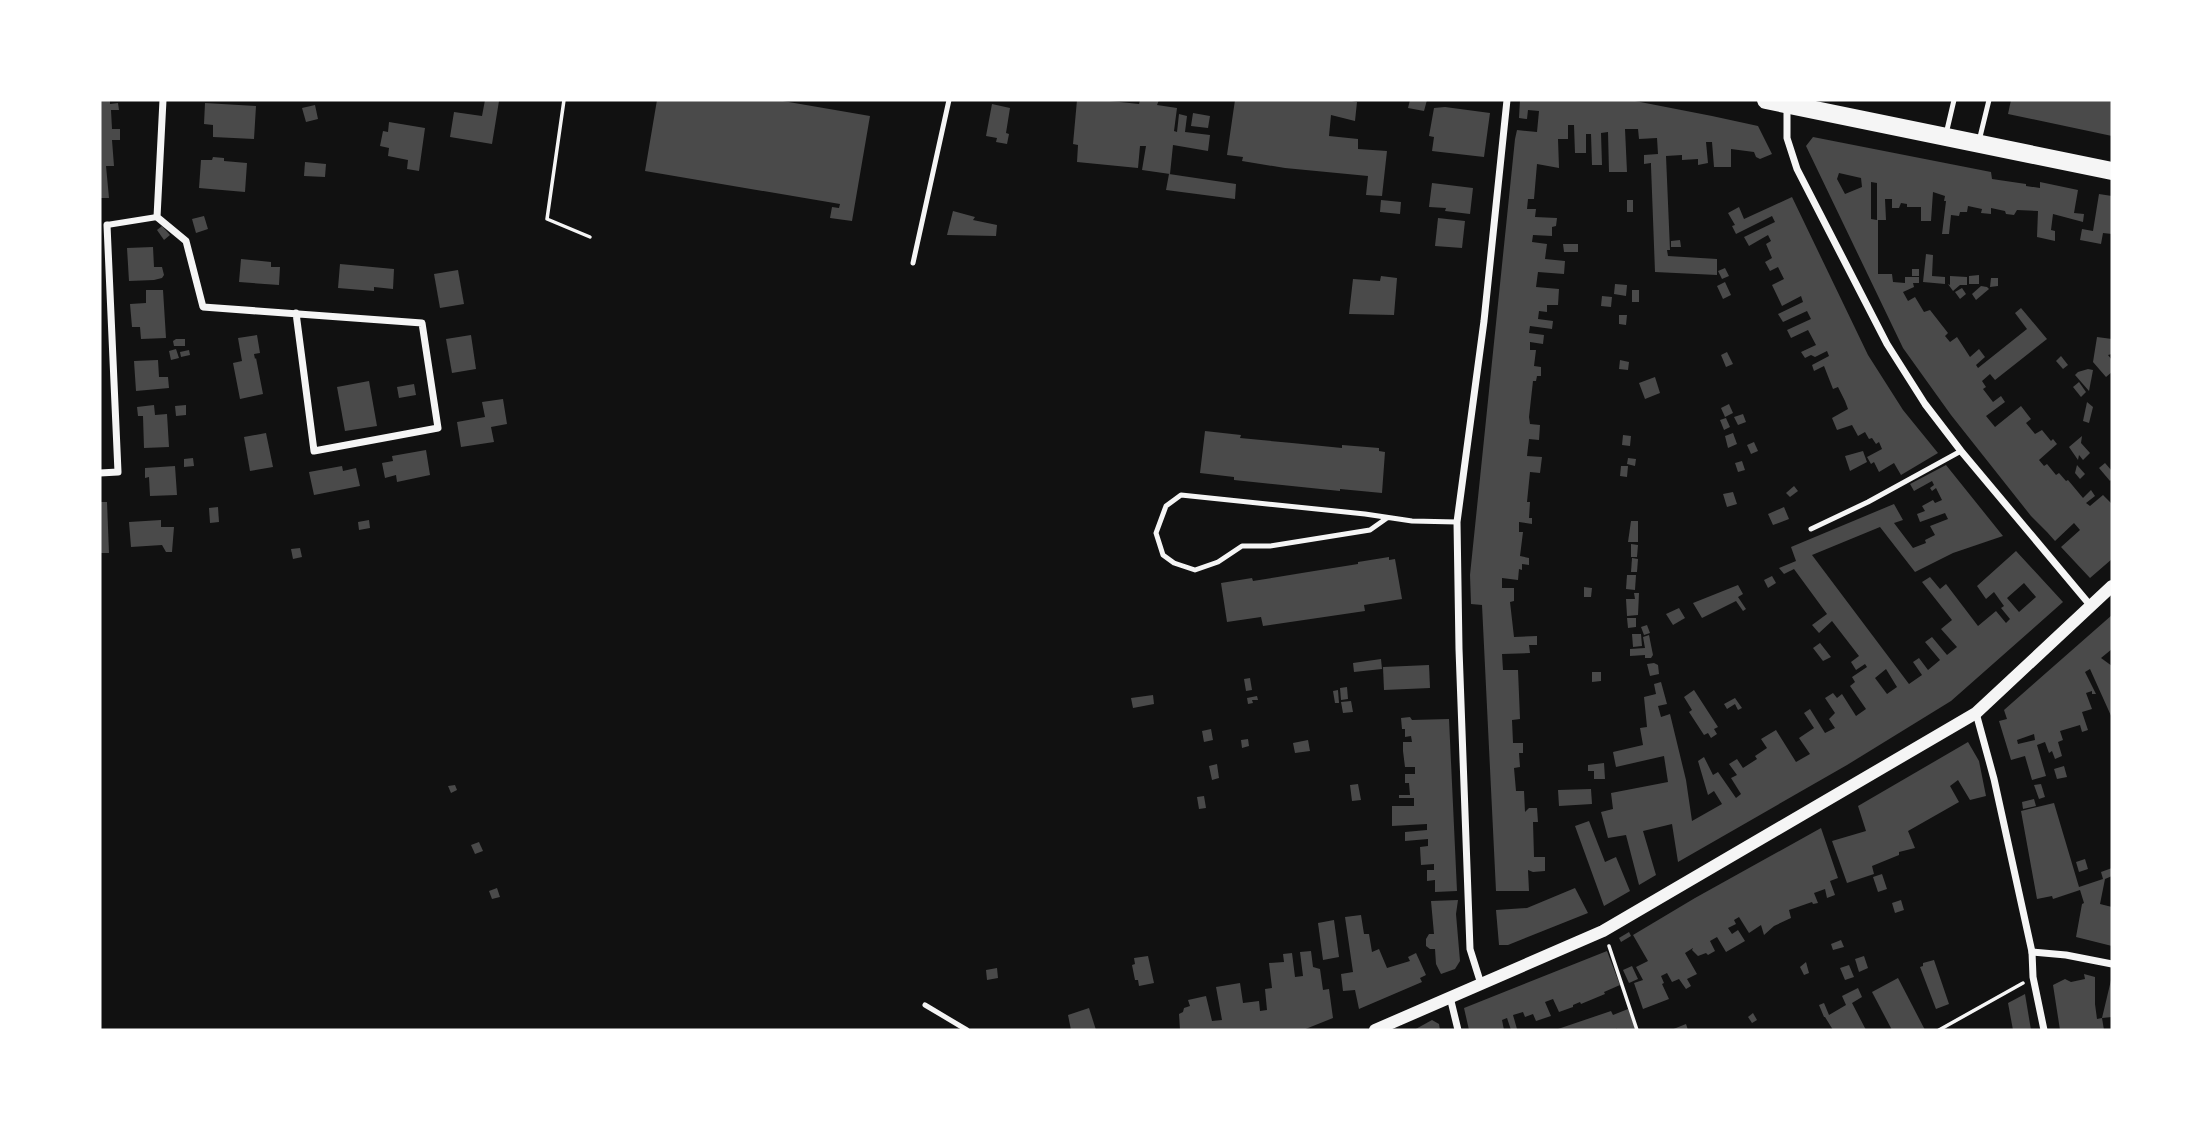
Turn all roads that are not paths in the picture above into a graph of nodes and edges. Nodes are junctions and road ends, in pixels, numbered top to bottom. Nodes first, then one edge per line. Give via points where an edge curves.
1 (163, 100) edge
2 (950, 100) edge
3 (1507, 100) edge
4 (1766, 100) edge
5 (1954, 100) edge
6 (1989, 100) edge
7 (1787, 104) junction
8 (1945, 138) junction
9 (1979, 144) junction
10 (2112, 171) edge
11 (157, 217) junction
12 (107, 225) joint
13 (913, 263) dead end
14 (296, 313) junction
15 (1961, 451) junction
16 (100, 473) edge
17 (1387, 517) junction
18 (1457, 522) junction
19 (1811, 528) dead end
20 (2112, 586) edge
21 (2090, 605) junction
22 (1976, 713) junction
23 (2032, 952) junction
24 (2112, 964) edge
25 (1481, 984) junction
26 (1450, 998) junction
27 (925, 1004) dead end
28 (967, 1030) edge
29 (1375, 1030) edge
30 (1458, 1030) edge
31 (2044, 1030) edge

1 - 11 street
2 - 13 lane
3 - 18 street
4 - 7 main road
5 - 8 lane
6 - 9 lane
7 - 8 main road
7 - 15 street via 1787,138 1797,169 1887,344
8 - 9 main road
9 - 10 main road
11 - 12 street
11 - 14 street via 186,241 203,307
12 - 16 street via 118,472
14 - 14 street via 422,323 438,428 314,451
15 - 19 lane
15 - 21 street
17 - 17 lane via 1181,495 1166,506 1156,533 1163,555 1195,570 1242,546 1370,530
17 - 18 lane
18 - 25 street via 1470,943
20 - 21 street
21 - 22 street
22 - 23 street
22 - 25 street via 1603,931
23 - 24 street
23 - 31 street
25 - 26 street
26 - 29 street
26 - 30 street
27 - 28 lane

